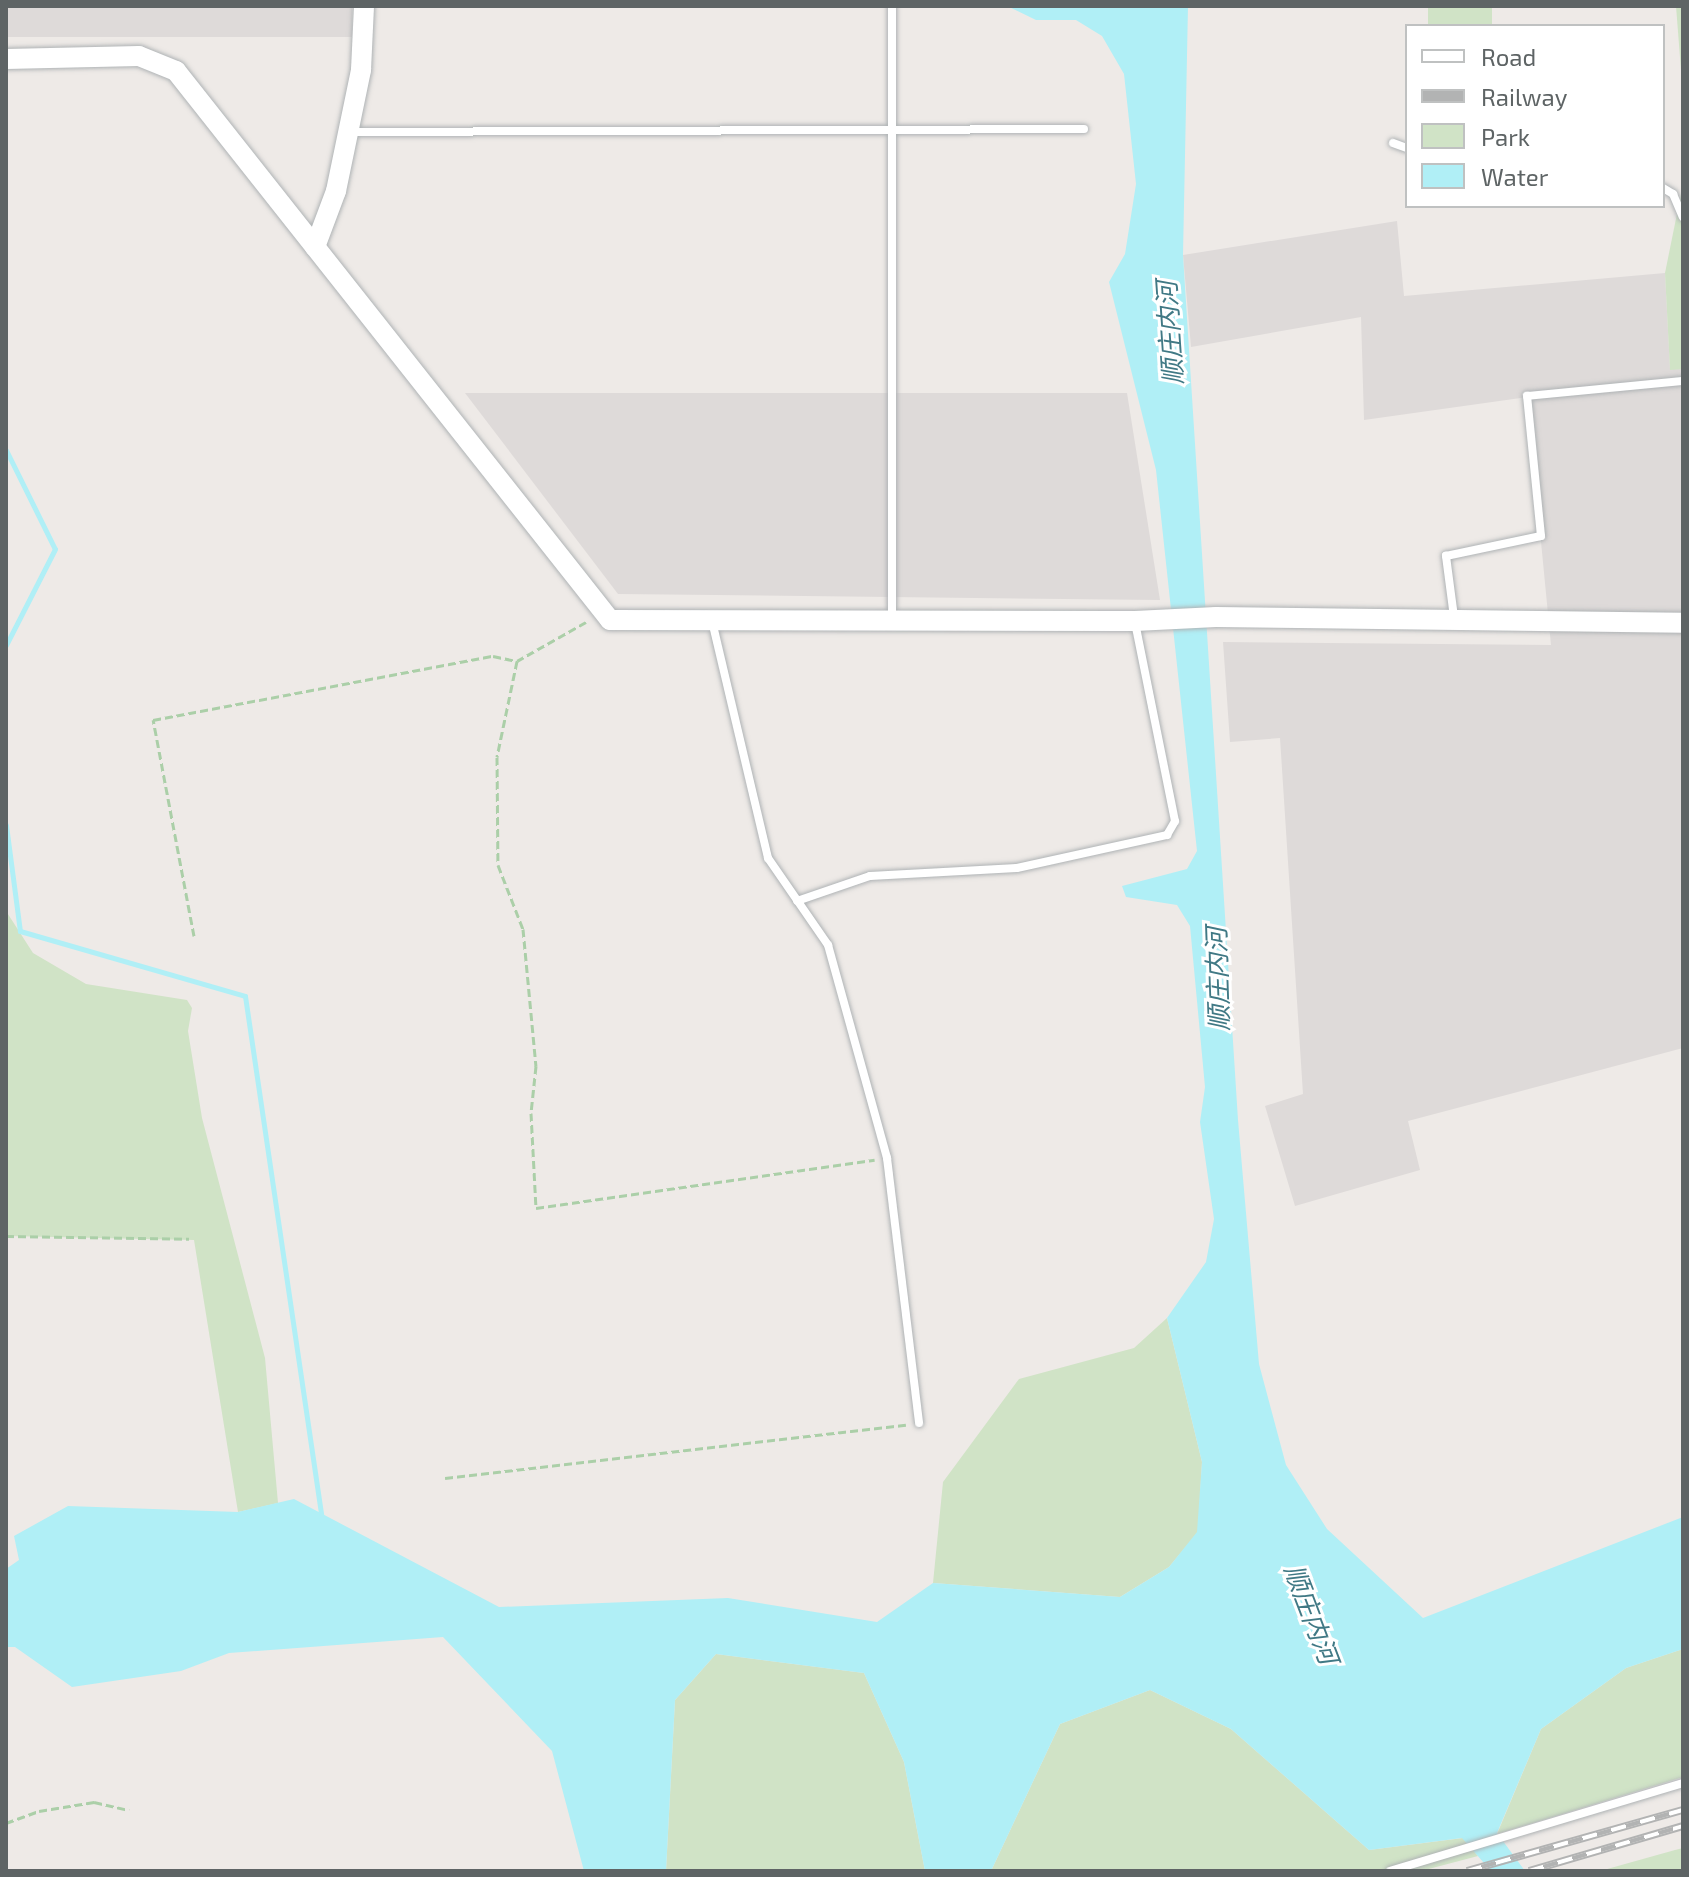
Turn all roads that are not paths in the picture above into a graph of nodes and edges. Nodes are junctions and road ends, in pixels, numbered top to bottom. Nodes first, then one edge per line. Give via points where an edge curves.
1 (364, 6) edge
2 (892, 6) edge
3 (6, 59) edge
4 (892, 127) junction
5 (1084, 129) dead end
6 (348, 132) junction
7 (1393, 143) dead end
8 (1405, 147) edge
9 (1665, 189) edge
10 (1683, 217) edge
11 (315, 247) junction
12 (1683, 381) edge
13 (711, 620) junction
14 (892, 620) junction
15 (1135, 621) junction
16 (1455, 622) junction
17 (1683, 623) edge
18 (797, 901) junction
19 (919, 1423) road end
20 (1683, 1783) edge
21 (1390, 1871) edge

1 - 6 street via 361,70
2 - 4 lane
3 - 11 street via 139,56 176,71
4 - 5 lane
4 - 6 lane
4 - 14 lane
6 - 11 street via 336,191
7 - 8 lane
9 - 10 lane via 1673,194
11 - 13 street via 610,620
12 - 16 lane via 1527,396 1541,536 1446,556
13 - 14 street
13 - 18 lane via 768,858
14 - 15 street
15 - 16 street via 1216,617
15 - 18 lane via 1175,821 1167,835 1017,868 870,876
16 - 17 street
18 - 19 lane via 828,945 887,1158
20 - 21 lane

